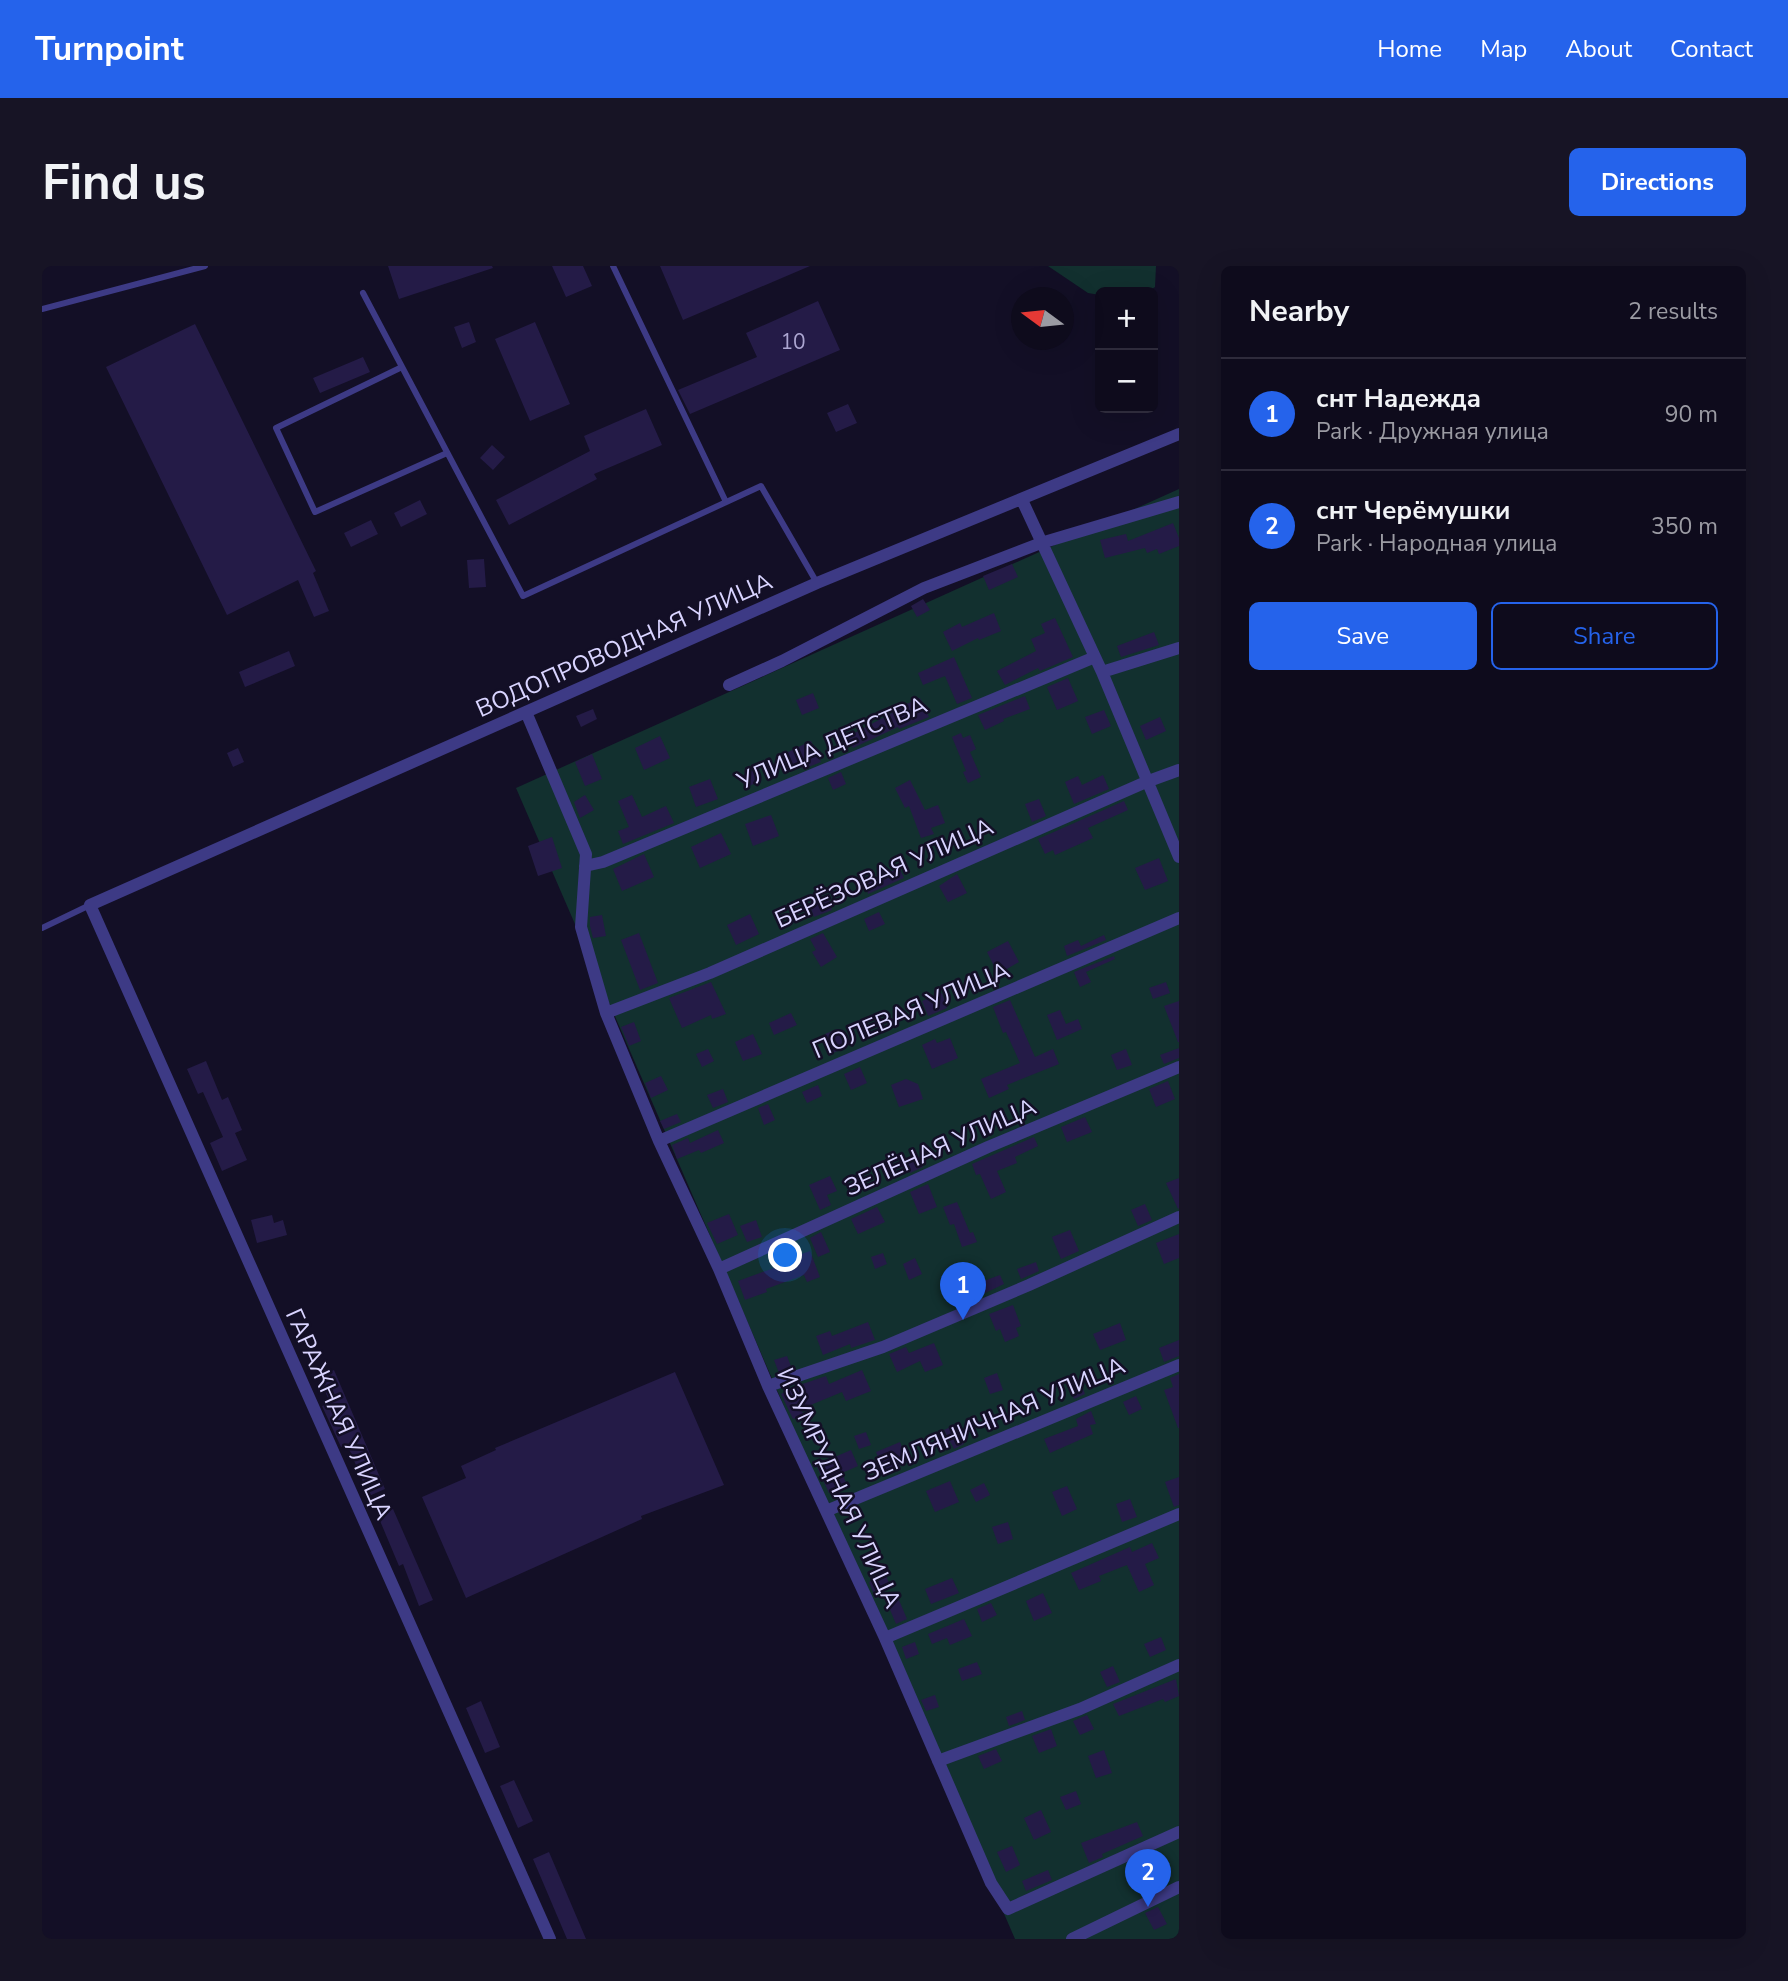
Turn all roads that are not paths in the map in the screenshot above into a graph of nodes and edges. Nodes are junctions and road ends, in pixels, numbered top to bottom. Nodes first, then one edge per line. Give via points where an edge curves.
1 (205, 266) edge
2 (613, 266) edge
3 (363, 293) dead end
4 (42, 309) edge
5 (402, 368) junction
6 (1179, 434) edge
7 (447, 453) junction
8 (1021, 500) junction
9 (726, 502) junction
10 (1179, 502) edge
11 (1041, 543) junction
12 (817, 583) junction
13 (1179, 648) edge
14 (1095, 657) junction
15 (1102, 673) junction
16 (729, 685) dead end
17 (526, 712) junction
18 (1179, 770) edge
19 (1146, 782) junction
20 (1179, 857) edge
21 (585, 866) junction
22 (90, 905) junction
23 (1179, 918) edge
24 (42, 928) edge
25 (606, 1013) junction
26 (1179, 1067) edge
27 (659, 1141) junction
28 (1179, 1217) edge
29 (719, 1269) junction
30 (1179, 1364) edge
31 (768, 1386) junction
32 (826, 1511) junction
33 (1179, 1514) edge
34 (885, 1638) junction
35 (1179, 1665) edge
36 (938, 1761) junction
37 (1179, 1832) edge
38 (1179, 1887) edge
39 (550, 1939) edge
40 (1072, 1939) edge

1 - 4 lane
2 - 9 lane
3 - 5 lane
5 - 7 lane
5 - 7 lane via 276,428 315,512
6 - 8 street, ВОДОПРОВОДНАЯ УЛИЦА
7 - 9 lane via 523,596
8 - 11 street
8 - 12 street, ВОДОПРОВОДНАЯ УЛИЦА
9 - 12 lane via 761,486
10 - 11 street
11 - 14 street
11 - 16 street via 924,588
12 - 17 street, ВОДОПРОВОДНАЯ УЛИЦА
13 - 15 street
14 - 15 street
14 - 21 street, УЛИЦА ДЕТСТВА
15 - 19 street
17 - 21 street, ИЗУМРУДНАЯ УЛИЦА via 586,854
17 - 22 street, ВОДОПРОВОДНАЯ УЛИЦА
18 - 19 street, БЕРЁЗОВАЯ УЛИЦА
19 - 20 street
19 - 25 street, БЕРЁЗОВАЯ УЛИЦА via 710,973
21 - 25 street, ИЗУМРУДНАЯ УЛИЦА via 581,927
22 - 24 lane
22 - 39 street, ГАРАЖНАЯ УЛИЦА
23 - 27 street, ПОЛЕВАЯ УЛИЦА
25 - 27 street, ИЗУМРУДНАЯ УЛИЦА
26 - 29 street, ЗЕЛЁНАЯ УЛИЦА via 988,1147
27 - 29 street, ИЗУМРУДНАЯ УЛИЦА
28 - 31 street via 883,1347
29 - 31 street, ИЗУМРУДНАЯ УЛИЦА
30 - 32 street, ЗЕМЛЯНИЧНАЯ УЛИЦА
31 - 32 street, ИЗУМРУДНАЯ УЛИЦА
32 - 34 street, ИЗУМРУДНАЯ УЛИЦА
33 - 34 street, ИЗУМРУДНАЯ УЛИЦА
34 - 36 street
35 - 36 street via 1080,1709
36 - 37 street via 991,1883 1008,1909
38 - 40 street

